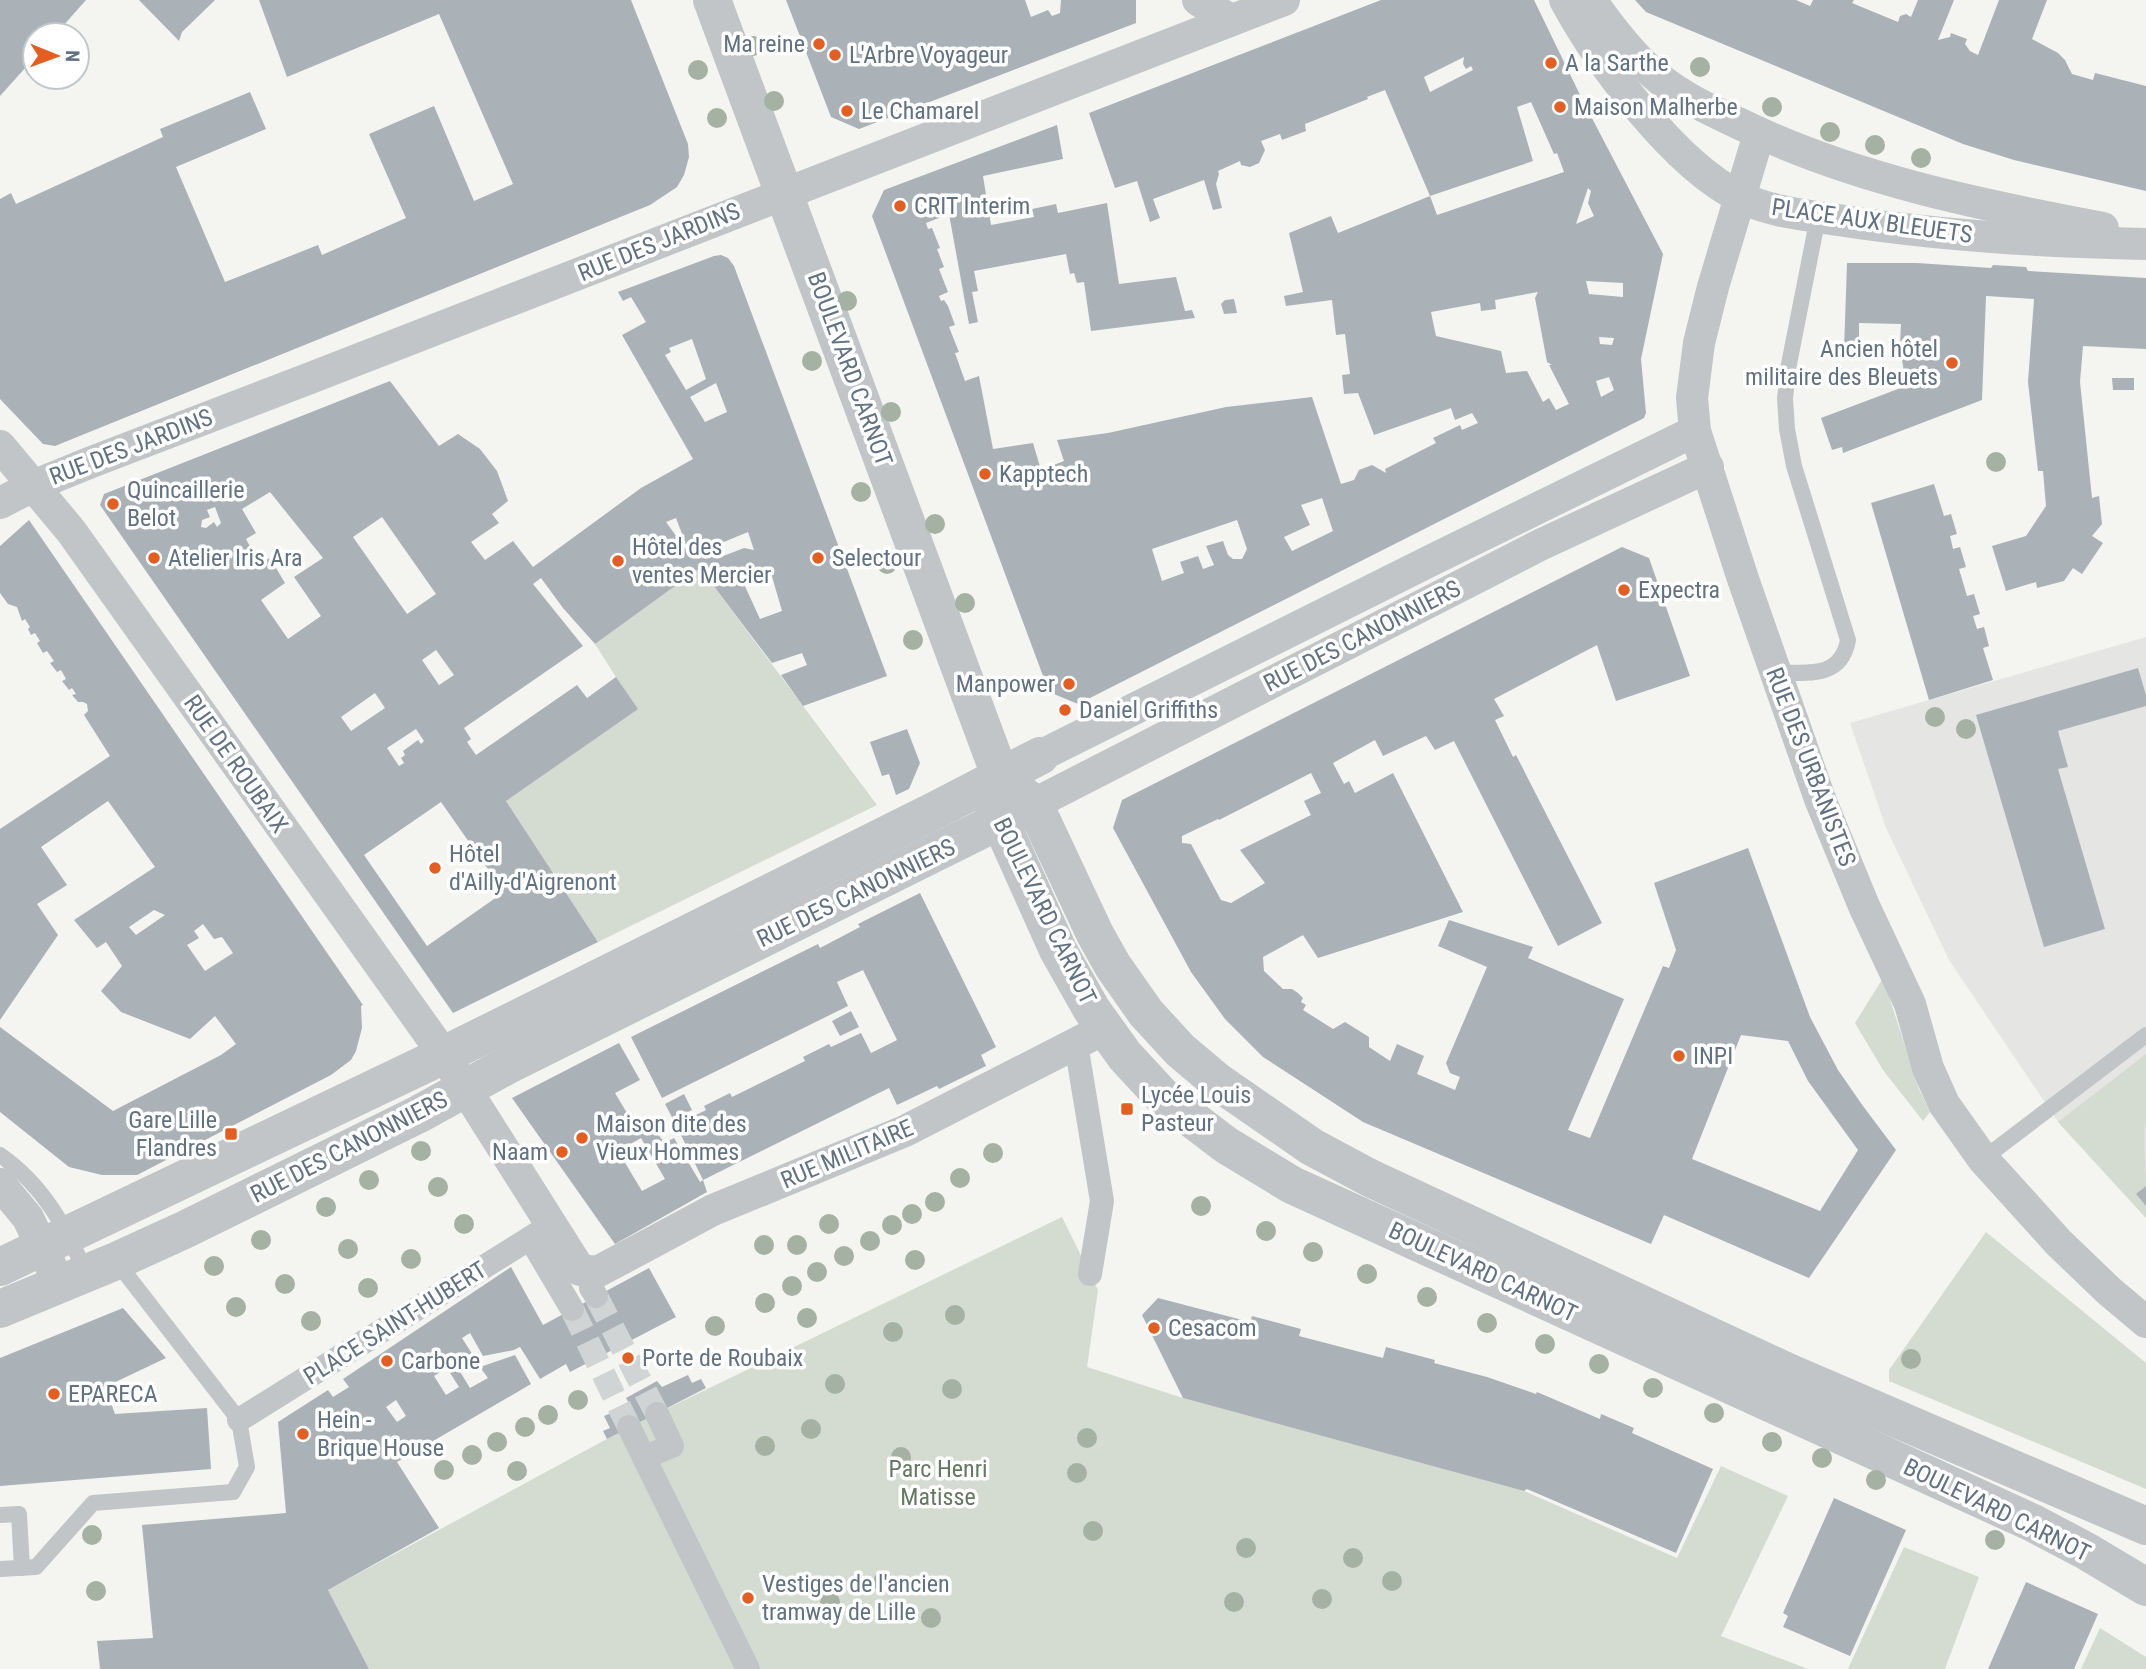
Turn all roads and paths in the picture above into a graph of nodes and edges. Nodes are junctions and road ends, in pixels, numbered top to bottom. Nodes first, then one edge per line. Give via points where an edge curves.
1 (712, 0) edge
2 (1198, 0) edge
3 (1283, 0) edge
4 (1565, 0) edge
5 (1591, 0) edge
6 (1231, 20) junction
7 (1759, 134) junction
8 (784, 192) junction
9 (1740, 197) junction
10 (1818, 217) junction
11 (2146, 236) edge
12 (2146, 244) edge
13 (1695, 432) junction
14 (0, 446) edge
15 (1708, 467) junction
16 (35, 485) junction
17 (0, 503) edge
18 (1775, 673) junction
19 (1040, 756) joint
20 (1001, 778) junction
21 (1034, 804) junction
22 (1000, 821) junction
23 (2146, 1035) edge
24 (1091, 1036) junction
25 (444, 1055) junction
26 (464, 1088) junction
27 (0, 1155) edge
28 (1983, 1159) junction
29 (0, 1184) edge
30 (540, 1232) junction
31 (55, 1241) junction
32 (0, 1267) edge
33 (88, 1273) junction
34 (1090, 1274) dead end
35 (572, 1308) tunnel mouth
36 (0, 1309) edge
37 (2146, 1322) edge
38 (657, 1413) tunnel mouth
39 (239, 1420) junction
40 (629, 1427) tunnel mouth
41 (646, 1457) junction
42 (0, 1515) edge
43 (2146, 1526) edge
44 (22, 1568) junction
45 (0, 1569) edge
46 (2146, 1587) edge
47 (748, 1669) edge

1 - 8 street, BOULEVARD CARNOT
2 - 6 street
3 - 6 street, RUE DES JARDINS
4 - 9 street, PLACE AUX BLEUETS via 1601,57 1654,123 1689,161
5 - 7 street, PLACE AUX BLEUETS via 1662,81
6 - 8 street, RUE DES JARDINS
7 - 9 street, RUE DES URBANISTES
7 - 11 street, PLACE AUX BLEUETS via 1918,187
8 - 16 street, RUE DES JARDINS
8 - 20 street, BOULEVARD CARNOT
9 - 10 street, PLACE AUX BLEUETS
9 - 13 street, RUE DES URBANISTES via 1699,343 1692,398
10 - 12 street, PLACE AUX BLEUETS via 1915,232
10 - 18 lane via 1789,364 1787,429 1794,466 1848,639 1840,663 1825,670
13 - 15 street, RUE DES URBANISTES
13 - 19 street, RUE DES CANONNIERS
14 - 16 street, RUE DE ROUBAIX
15 - 18 street, RUE DES URBANISTES
15 - 21 street, RUE DES CANONNIERS via 1540,545
16 - 17 street, RUE DES JARDINS
16 - 25 street, RUE DE ROUBAIX
18 - 28 street, RUE DES URBANISTES via 1820,799 1910,1004 1928,1068 1944,1104
19 - 20 street, RUE DES CANONNIERS
20 - 21 street, BOULEVARD CARNOT
20 - 22 street, BOULEVARD CARNOT via 993,805
20 - 25 street, RUE DES CANONNIERS
21 - 22 street, RUE DES CANONNIERS
21 - 43 street, BOULEVARD CARNOT via 1095,934 1146,1013 1218,1082 1312,1147 1790,1374
22 - 24 street, BOULEVARD CARNOT via 1058,950 1092,1010
22 - 26 street, RUE DES CANONNIERS
23 - 28 lane
24 - 30 street, RUE MILITAIRE via 905,1131 713,1210 597,1272 591,1285
24 - 34 street via 1102,1201
24 - 46 street, BOULEVARD CARNOT via 1226,1145 1292,1185 2033,1523
25 - 26 street, RUE DE ROUBAIX
25 - 31 street, RUE DES CANONNIERS
26 - 30 street
26 - 33 street, RUE DES CANONNIERS via 402,1123
27 - 31 lane via 37,1188 60,1218
28 - 37 street, RUE DES URBANISTES via 2058,1242
29 - 31 street
30 - 35 street
30 - 39 street, PLACE SAINT-HUBERT
31 - 32 street, RUE DES CANONNIERS
31 - 33 street
33 - 36 street, RUE DES CANONNIERS
33 - 39 lane
38 - 41 street via 672,1446
39 - 44 lane via 247,1467 233,1492 93,1503 37,1567
40 - 41 street
41 - 47 street
42 - 44 lane via 19,1514
44 - 45 lane

